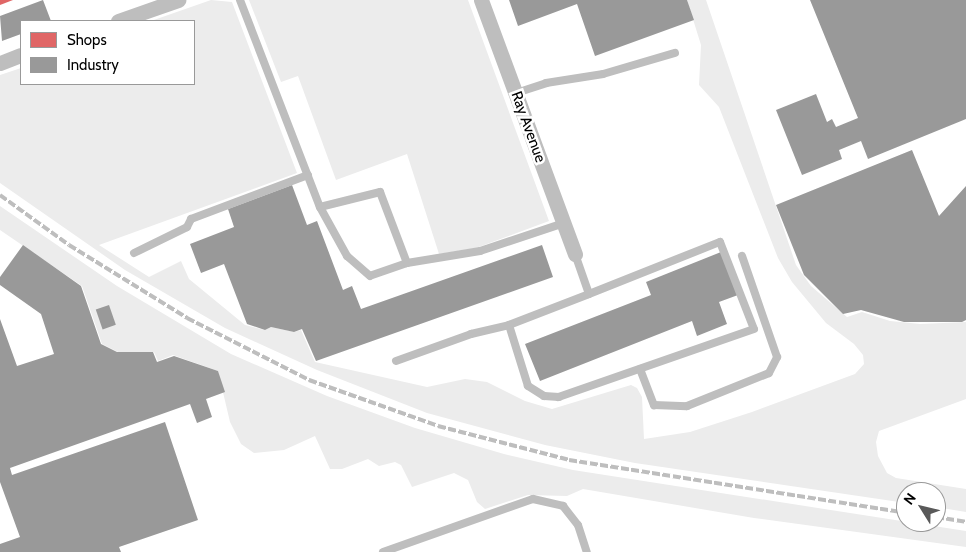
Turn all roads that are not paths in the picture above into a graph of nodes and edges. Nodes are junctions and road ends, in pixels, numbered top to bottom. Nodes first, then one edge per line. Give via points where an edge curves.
1 (178, 0) edge
2 (240, 0) edge
3 (481, 0) edge
4 (121, 20) edge
5 (675, 53) dead end
6 (20, 55) edge
7 (0, 62) edge
8 (516, 93) junction
9 (308, 175) junction
10 (320, 207) junction
11 (564, 223) junction
12 (134, 253) dead end
13 (575, 254) joint
14 (742, 256) dead end
15 (407, 263) junction
16 (589, 294) junction
17 (508, 325) junction
18 (396, 360) dead end
19 (640, 369) junction
20 (383, 552) edge
21 (587, 552) edge

1 - 4 street
2 - 9 lane
3 - 8 street, Ray Avenue
5 - 8 lane via 603,74 546,83
6 - 7 street
8 - 11 street, Ray Avenue
9 - 10 lane
9 - 12 lane via 191,219 187,227
10 - 15 lane via 347,256 370,276
10 - 15 lane via 380,192
11 - 13 street, Ray Avenue
11 - 15 lane via 480,251
13 - 16 lane
14 - 19 lane via 777,357 769,374 687,406 654,405
16 - 17 lane
16 - 19 lane via 720,242 754,329
17 - 18 lane
17 - 19 lane via 528,386 544,396 559,397
20 - 21 lane via 533,499 563,506 578,525

